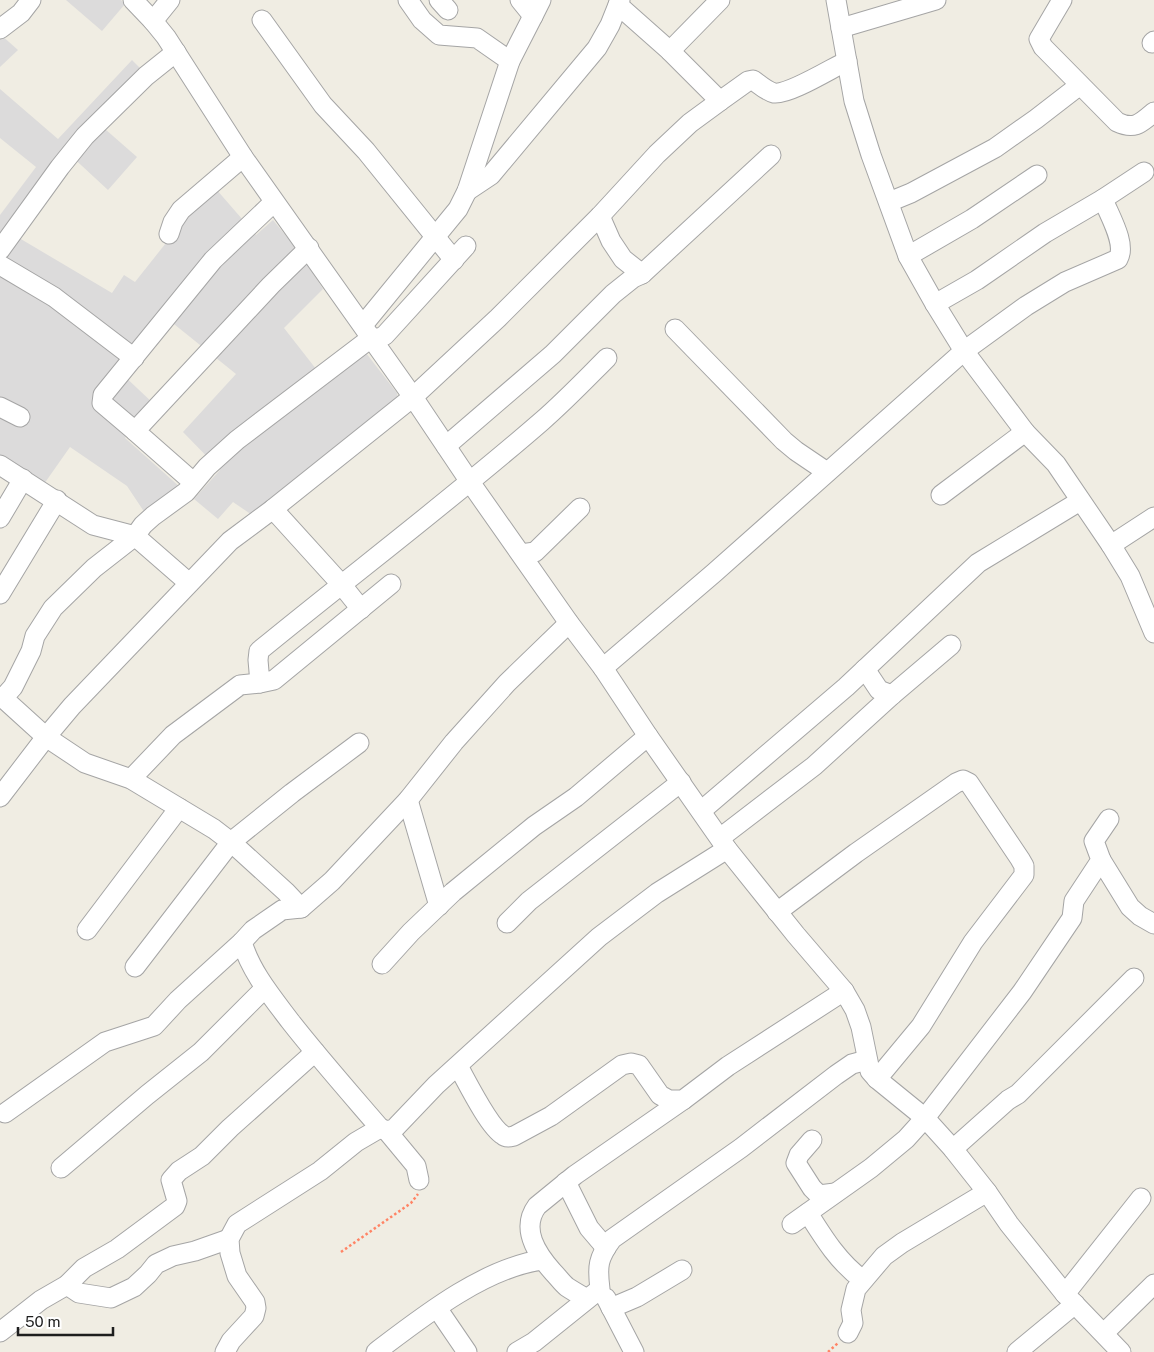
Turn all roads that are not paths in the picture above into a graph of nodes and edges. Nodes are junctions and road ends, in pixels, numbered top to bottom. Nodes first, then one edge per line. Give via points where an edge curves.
1 (31, 0) edge
2 (133, 0) edge
3 (170, 0) edge
4 (408, 0) edge
5 (520, 0) edge
6 (720, 0) edge
7 (836, 0) edge
8 (936, 0) edge
9 (1062, 0) edge
10 (619, 2) edge
11 (537, 8) edge
12 (262, 20) dead end
13 (153, 21) junction
14 (841, 28) junction
15 (0, 29) edge
16 (670, 51) junction
17 (176, 52) junction
18 (510, 61) junction
19 (847, 61) junction
20 (1080, 85) junction
21 (720, 101) junction
22 (1154, 112) edge
23 (771, 155) dead end
24 (243, 157) junction
25 (1144, 172) dead end
26 (1037, 175) dead end
27 (467, 192) junction
28 (1103, 200) junction
29 (274, 202) junction
30 (889, 202) junction
31 (600, 216) junction
32 (169, 234) dead end
33 (435, 238) junction
34 (309, 248) junction
35 (0, 250) edge
36 (908, 256) junction
37 (0, 265) edge
38 (642, 274) junction
39 (935, 304) junction
40 (675, 328) dead end
41 (367, 331) junction
42 (964, 351) junction
43 (134, 358) junction
44 (608, 358) dead end
45 (413, 397) junction
46 (0, 407) edge
47 (20, 417) dead end
48 (134, 431) junction
49 (1025, 432) junction
50 (446, 446) junction
51 (0, 465) edge
52 (827, 472) junction
53 (23, 479) junction
54 (193, 482) junction
55 (470, 482) junction
56 (940, 495) dead end
57 (57, 500) junction
58 (1080, 501) junction
59 (580, 508) dead end
60 (273, 509) junction
61 (0, 518) edge
62 (1154, 518) edge
63 (135, 536) junction
64 (1111, 545) junction
65 (521, 554) junction
66 (189, 582) junction
67 (341, 584) junction
68 (391, 584) dead end
69 (0, 594) edge
70 (361, 610) junction
71 (569, 623) junction
72 (1154, 633) edge
73 (951, 645) dead end
74 (603, 668) junction
75 (865, 669) junction
76 (260, 683) junction
77 (892, 695) junction
78 (1, 698) edge
79 (648, 736) junction
80 (46, 737) junction
81 (359, 744) dead end
82 (130, 779) junction
83 (681, 782) junction
84 (0, 797) edge
85 (408, 800) junction
86 (179, 808) junction
87 (701, 811) junction
88 (1110, 819) dead end
89 (231, 842) junction
90 (723, 844) junction
91 (1101, 860) junction
92 (439, 906) junction
93 (301, 908) junction
94 (777, 912) junction
95 (507, 923) dead end
96 (1154, 924) edge
97 (87, 930) dead end
98 (242, 942) junction
99 (382, 964) dead end
100 (135, 967) dead end
101 (1134, 978) dead end
102 (266, 988) junction
103 (844, 991) junction
104 (315, 1052) junction
105 (867, 1060) junction
106 (458, 1066) junction
107 (877, 1079) junction
108 (683, 1100) junction
109 (5, 1113) dead end
110 (925, 1118) junction
111 (383, 1129) junction
112 (812, 1140) dead end
113 (953, 1149) junction
114 (61, 1168) dead end
115 (419, 1180) road end
116 (566, 1182) junction
117 (988, 1192) junction
118 (835, 1193) junction
119 (1141, 1198) dead end
120 (808, 1213) junction
121 (792, 1224) dead end
122 (229, 1239) junction
123 (606, 1248) junction
124 (542, 1260) junction
125 (682, 1270) dead end
126 (863, 1280) junction
127 (1154, 1284) edge
128 (67, 1286) junction
129 (594, 1294) junction
130 (1070, 1299) junction
131 (437, 1308) junction
132 (611, 1308) junction
133 (0, 1332) edge
134 (848, 1333) dead end
135 (1104, 1333) junction
136 (537, 1347) edge
137 (224, 1352) edge
138 (376, 1352) edge
139 (467, 1352) edge
140 (517, 1352) edge
141 (634, 1352) edge
142 (1017, 1352) edge
143 (1121, 1352) edge

1 - 15 street via 21,13
2 - 13 street
3 - 13 street
4 - 18 street via 422,20 440,35 477,38
5 - 11 street
6 - 16 street
7 - 14 street
8 - 14 street
9 - 20 street via 1039,39
10 - 16 street
10 - 27 street via 598,48 491,175
11 - 18 street
12 - 33 street via 322,105 366,151
13 - 17 street
14 - 19 street
16 - 21 street
17 - 24 street
17 - 35 street via 146,76 85,136
18 - 27 street
19 - 21 street via 782,92 774,93 754,80 748,81
19 - 30 street via 854,101
20 - 22 street via 1125,126 1133,127
20 - 30 street via 995,148
21 - 31 street via 657,154
23 - 38 street
24 - 29 street
24 - 32 street via 181,210 172,222
25 - 28 street
26 - 36 street via 972,220
27 - 33 street
28 - 39 street
28 - 42 street via 1120,237 1118,259 1065,282
29 - 34 street
29 - 43 street via 213,260
30 - 36 street
31 - 38 street via 623,259
31 - 45 street
33 - 41 street
33 - 41 street via 460,253 385,336 380,338
34 - 41 street
34 - 48 street via 270,285
36 - 39 street
37 - 43 street via 54,297
38 - 50 street via 613,294 553,354
39 - 42 street
40 - 52 street via 784,441
41 - 45 street
41 - 54 street via 237,440
42 - 49 street
42 - 52 street
43 - 48 street via 103,396 102,403
44 - 55 street via 544,420
45 - 50 street
45 - 60 street
46 - 47 street
48 - 54 street
49 - 56 street
49 - 58 street via 1056,464
50 - 55 street
51 - 53 street
52 - 74 street
53 - 57 street
53 - 61 street
54 - 63 street via 186,492 143,525
55 - 65 street
55 - 67 street
57 - 63 street via 93,525
57 - 69 street
58 - 64 street
58 - 75 street via 978,563
59 - 65 street via 535,552
60 - 66 street via 230,541
60 - 67 street
62 - 64 street
63 - 66 street
63 - 78 street via 94,568 53,608 35,636 13,687
64 - 72 street via 1130,576
65 - 71 street
66 - 80 street
67 - 70 street
67 - 76 street via 259,652
68 - 70 street
70 - 76 street via 274,680
71 - 74 street
71 - 85 street via 507,683
73 - 77 street
74 - 79 street
75 - 77 street via 879,690
75 - 87 street
76 - 82 street via 240,685 204,711 173,736
77 - 90 street
78 - 80 street
79 - 83 street
79 - 92 street
80 - 82 street via 85,763
80 - 84 street
81 - 89 street
82 - 86 street
83 - 87 street
83 - 95 street via 528,901
85 - 92 street
85 - 93 street via 332,881
86 - 89 street
86 - 97 street
87 - 90 street
88 - 91 street via 1094,841
89 - 93 street
89 - 100 street
90 - 94 street
90 - 106 street via 599,937
91 - 96 street via 1130,907
91 - 110 street via 1074,901 1072,918 1022,992
92 - 99 street
93 - 98 street via 282,910
94 - 103 street
94 - 107 street via 963,780 970,783 1020,859 1024,875 973,942 921,1026
98 - 102 street via 247,958
98 - 109 street via 154,1026 105,1042
101 - 113 street via 1018,1094
102 - 104 street
102 - 114 street via 202,1052
103 - 105 street via 861,1027
103 - 108 street via 728,1066
104 - 111 street
104 - 128 street via 202,1156 179,1171 171,1180 177,1200 175,1206 117,1249 84,1268
105 - 107 street
105 - 123 street via 852,1064 836,1075 741,1148 612,1239
106 - 108 street via 487,1117 507,1137 551,1116 622,1065 631,1063 638,1065 660,1095 669,1100
106 - 111 street via 436,1084 394,1129
107 - 110 street
108 - 116 street
110 - 113 street
110 - 118 street via 906,1139
111 - 115 street via 416,1166
111 - 122 street via 356,1142 320,1171 237,1224
112 - 118 street via 796,1163 819,1195
113 - 117 street
116 - 123 street via 590,1228
116 - 124 street via 533,1212 529,1228
117 - 126 street via 902,1243 884,1256
117 - 130 street via 1009,1224
118 - 120 street
119 - 130 street
120 - 121 street
120 - 126 street via 850,1271
122 - 128 street via 156,1264 134,1287 111,1298 79,1294
122 - 137 street via 237,1276 256,1308 254,1316
123 - 129 street via 601,1254
124 - 129 street via 566,1286
124 - 131 street via 510,1268
125 - 132 street
126 - 134 street via 856,1289 851,1310 853,1323
127 - 135 street
128 - 133 street via 40,1300
129 - 132 street
129 - 136 street
130 - 135 street
130 - 142 street
131 - 138 street
131 - 139 street
132 - 141 street
135 - 143 street
136 - 140 street

